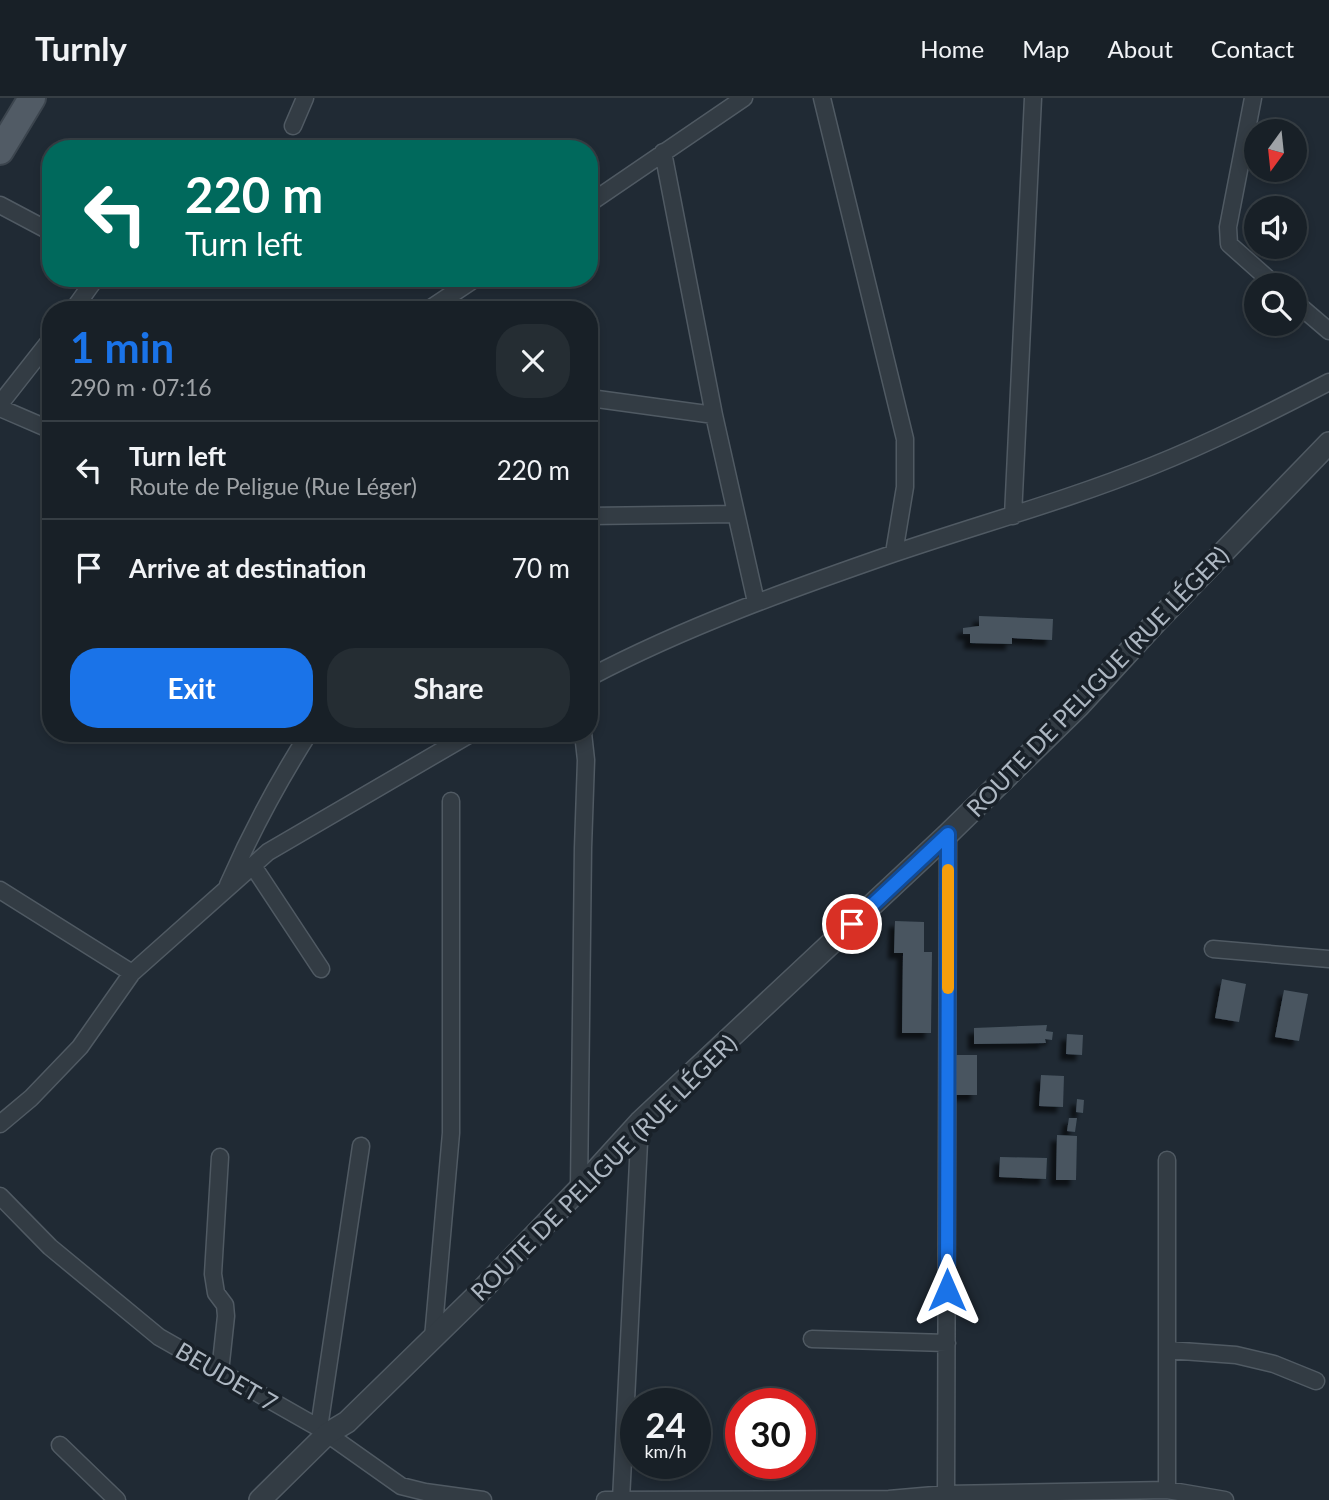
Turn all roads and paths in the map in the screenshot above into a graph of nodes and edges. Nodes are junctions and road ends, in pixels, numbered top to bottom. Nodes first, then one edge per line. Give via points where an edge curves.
1 (32, 98) edge
2 (305, 98) edge
3 (744, 98) edge
4 (822, 98) edge
5 (1033, 98) edge
6 (1253, 98) edge
7 (293, 126) dead end
8 (0, 150) edge
9 (663, 152) junction
10 (598, 197) edge
11 (0, 205) edge
12 (42, 227) edge
13 (1262, 273) edge
14 (462, 287) edge
15 (442, 301) edge
16 (1307, 312) edge
17 (1329, 331) edge
18 (42, 351) edge
19 (1329, 382) edge
20 (598, 399) edge
21 (0, 406) edge
22 (714, 415) junction
23 (42, 426) edge
24 (1329, 443) edge
25 (736, 514) junction
26 (598, 516) edge
27 (1013, 516) junction
28 (894, 553) junction
29 (756, 602) junction
30 (598, 673) edge
31 (303, 742) edge
32 (457, 742) edge
33 (584, 742) edge
34 (451, 801) dead end
35 (948, 834) junction
36 (253, 866) junction
37 (0, 890) edge
38 (226, 891) junction
39 (1213, 949) dead end
40 (1329, 959) edge
41 (321, 969) dead end
42 (132, 973) junction
43 (640, 1122) junction
44 (0, 1124) edge
45 (361, 1146) dead end
46 (220, 1157) dead end
47 (1167, 1160) dead end
48 (579, 1189) junction
49 (0, 1196) edge
50 (433, 1338) junction
51 (812, 1339) dead end
52 (947, 1343) junction
53 (1168, 1350) junction
54 (219, 1372) junction
55 (1316, 1381) dead end
56 (323, 1431) junction
57 (60, 1446) dead end
58 (1167, 1490) junction
59 (400, 1493) edge
60 (946, 1494) junction
61 (117, 1500) edge
62 (260, 1500) edge
63 (483, 1500) edge
64 (605, 1500) edge
65 (621, 1500) edge
66 (889, 1500) edge
67 (1224, 1500) edge

1 - 8 main road
2 - 7 street
3 - 9 street
4 - 28 street via 905,439 905,487
5 - 27 street
6 - 13 street via 1228,227 1229,243
9 - 10 street
9 - 22 street
11 - 12 street
14 - 15 street
16 - 17 street
18 - 21 street
19 - 27 street via 1151,467
20 - 22 street
21 - 23 street
22 - 25 street
24 - 35 street, ROUTE DE PELIGUE (RUE LÉGER) via 1079,706
25 - 26 street
25 - 29 street
27 - 28 street
28 - 29 street
29 - 30 street
31 - 38 street via 251,832
32 - 36 street via 268,852
33 - 48 street
34 - 50 street via 451,1133
35 - 43 street, ROUTE DE PELIGUE (RUE LÉGER)
35 - 52 street
36 - 38 street
36 - 41 street
37 - 42 street
38 - 42 street
39 - 40 street
42 - 44 street via 80,1047
43 - 48 street, ROUTE DE PELIGUE (RUE LÉGER)
43 - 65 street
45 - 56 street
46 - 54 street via 213,1274 226,1316
47 - 53 street
48 - 50 street, ROUTE DE PELIGUE (RUE LÉGER)
49 - 54 street, BEUDET 7 via 50,1247 159,1337
50 - 56 street, ROUTE DE PELIGUE (RUE LÉGER) via 347,1422
51 - 52 street
52 - 60 street
53 - 55 street via 1236,1355
53 - 58 street
54 - 56 street, BEUDET 7
56 - 59 street, BEUDET 7
56 - 62 street, ROUTE DE PELIGUE (RUE LÉGER)
57 - 61 street
58 - 60 street
58 - 67 street
59 - 63 street, BEUDET 7
60 - 66 street
64 - 65 street
65 - 66 street

